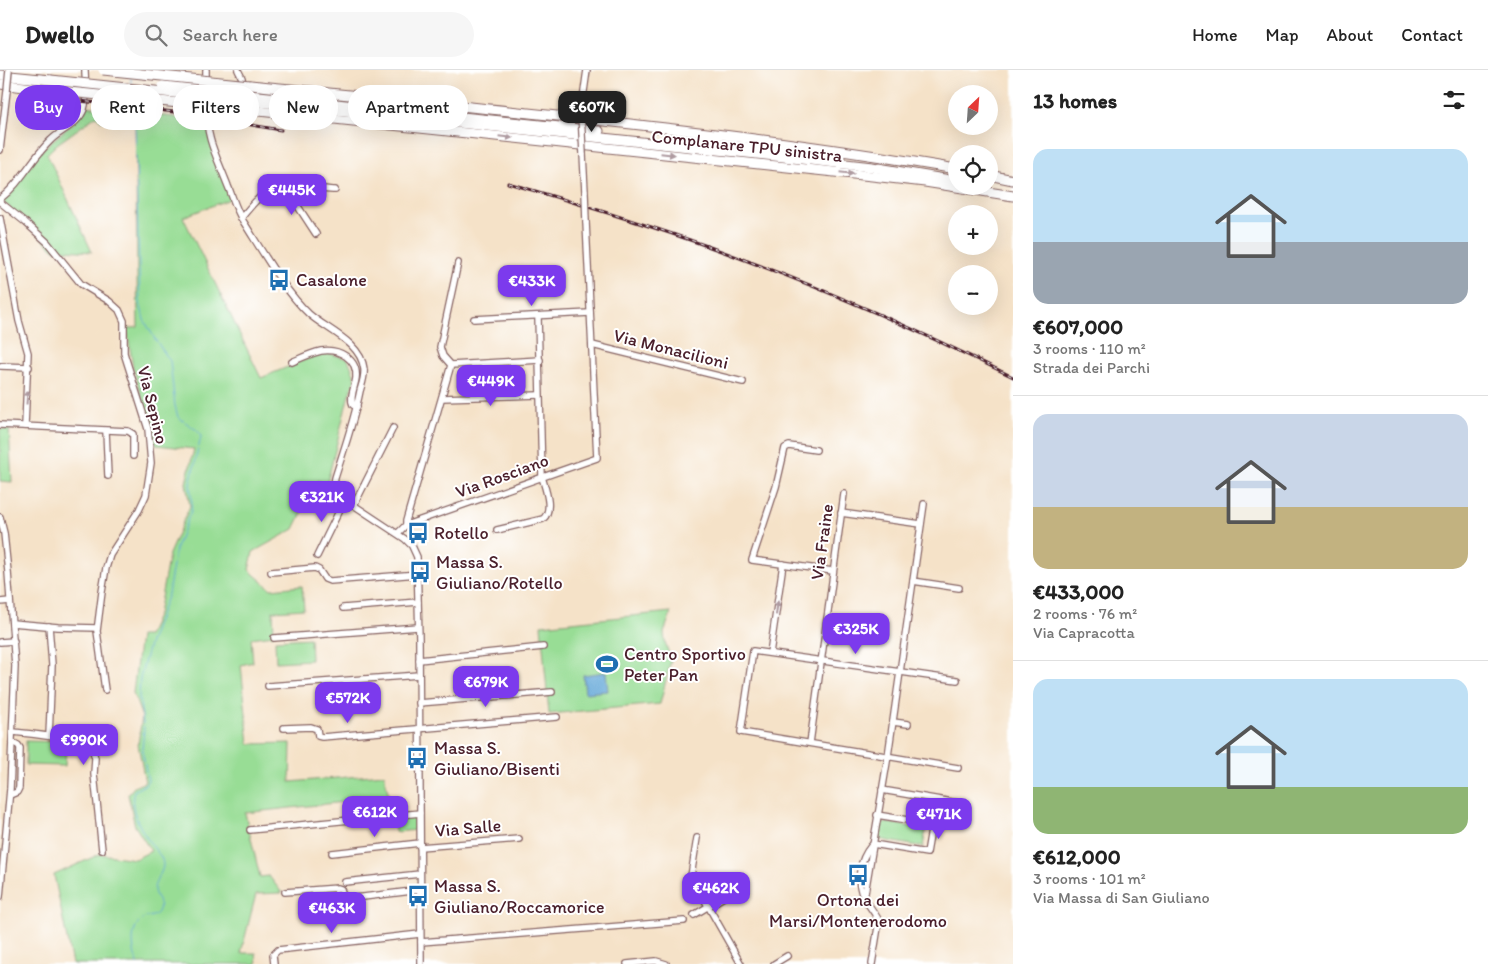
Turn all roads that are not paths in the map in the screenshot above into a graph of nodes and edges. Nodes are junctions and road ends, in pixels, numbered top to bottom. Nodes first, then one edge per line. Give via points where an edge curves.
1 (10, 70) edge
2 (85, 70) edge
3 (103, 70) edge
4 (206, 70) edge
5 (238, 70) edge
6 (587, 70) edge
7 (0, 75) edge
8 (242, 78) dead end
9 (50, 81) junction
10 (0, 84) edge
11 (181, 85) edge
12 (173, 92) edge
13 (173, 92) edge
14 (4, 96) edge
15 (259, 99) edge
16 (259, 99) edge
17 (259, 99) edge
18 (259, 99) edge
19 (0, 150) edge
20 (948, 168) edge
21 (948, 173) edge
22 (998, 178) edge
23 (948, 180) edge
24 (998, 181) edge
25 (1013, 182) edge
26 (286, 188) junction
27 (998, 188) edge
28 (335, 190) dead end
29 (1013, 190) edge
30 (1013, 196) edge
31 (0, 200) edge
32 (0, 218) edge
33 (241, 218) junction
34 (316, 234) dead end
35 (458, 263) dead end
36 (590, 314) junction
37 (538, 317) junction
38 (474, 320) dead end
39 (592, 345) junction
40 (540, 360) junction
41 (292, 362) dead end
42 (451, 365) junction
43 (0, 366) edge
44 (29, 368) junction
45 (743, 382) dead end
46 (539, 395) junction
47 (442, 398) junction
48 (357, 407) junction
49 (0, 425) edge
50 (25, 426) junction
51 (392, 428) dead end
52 (106, 431) junction
53 (816, 450) dead end
54 (133, 456) dead end
55 (108, 476) dead end
56 (542, 477) junction
57 (844, 494) dead end
58 (345, 499) junction
59 (924, 504) dead end
60 (354, 505) junction
61 (841, 513) junction
62 (0, 520) edge
63 (921, 524) junction
64 (406, 525) junction
65 (497, 530) dead end
66 (398, 533) junction
67 (317, 556) dead end
68 (3, 560) edge
69 (783, 564) junction
70 (833, 571) junction
71 (271, 572) dead end
72 (418, 574) junction
73 (913, 582) junction
74 (959, 588) dead end
75 (10, 601) junction
76 (0, 602) edge
77 (418, 602) junction
78 (343, 608) dead end
79 (12, 623) junction
80 (49, 626) junction
81 (418, 627) junction
82 (97, 628) junction
83 (274, 638) dead end
84 (14, 641) junction
85 (0, 642) edge
86 (543, 647) dead end
87 (770, 653) junction
88 (419, 660) junction
89 (822, 660) junction
90 (900, 672) junction
91 (419, 675) junction
92 (957, 680) dead end
93 (268, 686) dead end
94 (105, 690) dead end
95 (552, 692) dead end
96 (419, 703) junction
97 (557, 717) dead end
98 (893, 722) junction
99 (908, 724) dead end
100 (284, 728) dead end
101 (419, 728) junction
102 (13, 732) junction
103 (49, 736) junction
104 (810, 743) junction
105 (888, 756) junction
106 (958, 768) dead end
107 (882, 790) junction
108 (958, 803) dead end
109 (420, 813) junction
110 (878, 815) junction
111 (250, 830) dead end
112 (696, 838) dead end
113 (519, 839) dead end
114 (873, 844) junction
115 (3, 845) edge
116 (420, 845) junction
117 (102, 850) dead end
118 (332, 853) dead end
119 (420, 874) junction
120 (345, 882) dead end
121 (1, 886) edge
122 (420, 890) junction
123 (285, 892) dead end
124 (727, 895) dead end
125 (0, 897) edge
126 (708, 906) junction
127 (694, 915) dead end
128 (684, 921) dead end
129 (420, 934) junction
130 (421, 942) junction
131 (787, 956) dead end
132 (274, 964) edge
133 (421, 964) edge
134 (627, 964) edge
135 (666, 964) edge
136 (741, 964) edge
137 (774, 964) edge
138 (872, 964) edge

1 - 9 highway
1 - 14 street, bridge
2 - 31 street via 86,101 80,117 49,142
3 - 11 highway, bridge
4 - 33 street via 209,138
5 - 8 street
6 - 36 street, bridge via 581,113
7 - 9 highway
9 - 10 highway, Complanare TPU sinistra
9 - 12 highway, bridge
9 - 13 highway, Complanare TPU sinistra, bridge
14 - 19 street
15 - 20 highway via 768,140
16 - 21 highway via 768,148
17 - 23 highway via 872,167
18 -> 30 highway, Complanare TPU sinistra via 925,182
22 - 25 highway
24 - 25 highway
26 - 28 street
26 - 33 street via 265,193
26 - 34 street
27 - 29 highway
31 - 82 street, Via Sepino via 47,242 81,284 115,305 123,319 124,351 148,429 151,455 147,492 142,506 108,560
32 - 44 street via 19,321 28,347
33 - 48 street via 300,305 358,354 364,371
35 - 42 street via 440,347
36 - 37 street
36 - 39 street
37 - 38 street
37 - 40 street
39 - 45 street, Via Monacilioni
39 - 56 street, Via Rosciano via 598,458
40 - 42 street
40 - 46 street
41 - 48 street via 324,351 346,356 356,371 351,401
42 - 47 street
43 - 44 street
50 -> 44 street
46 - 47 street
46 - 56 street
47 - 64 street
48 - 58 street via 334,482 338,493
49 - 50 street
50 - 52 street
51 - 60 street
52 - 54 street via 131,432
52 - 55 street
53 - 69 street via 785,448 752,560
56 - 64 street, Via Rosciano
56 - 65 street via 547,497 546,517
57 - 61 street, Via Fraine
58 - 60 street
58 - 67 street
59 - 63 street
60 - 66 street
61 - 63 street
61 - 70 street, Via Fraine
62 - 68 street
63 - 73 street
64 - 66 street
66 - 72 street via 414,550
68 - 75 street
69 - 70 street
87 -> 69 street
70 - 89 street, Via Fraine
71 - 72 street via 315,568 328,580
72 - 77 street
73 - 74 street
73 - 90 street
75 - 76 street
75 - 79 street
77 - 78 street
77 - 81 street
79 - 80 street
79 - 84 street
80 - 82 street
80 - 103 street via 52,673
81 - 83 street
81 - 88 street
82 - 94 street, Via Sepino
84 - 85 street
84 - 102 street
86 - 88 street
87 - 89 street
87 - 104 street via 753,651 741,732
88 - 91 street
89 - 90 street
89 - 104 street, Via Fraine
90 - 92 street
90 - 98 street
91 - 93 street
91 - 96 street
95 - 96 street
96 - 101 street
97 - 101 street
98 - 99 street
98 - 105 street
100 - 101 street via 312,727 322,737
101 - 109 street
102 - 103 street
102 - 115 street via 10,795
103 - 117 street via 86,744 93,750
104 - 105 street
105 - 106 street
105 - 107 street
107 - 108 street
107 - 110 street
109 - 111 street
109 - 116 street
110 - 114 street
110 - 114 street via 932,824 927,853
112 - 126 street via 691,875
113 - 116 street, Via Salle
114 - 138 street via 864,899 878,922
115 - 121 street
116 - 118 street, Via Salle
116 - 119 street
119 - 120 street
119 - 122 street
121 - 125 street
122 - 123 street via 346,899 339,888
122 - 129 street
124 - 126 street
126 - 127 street
126 - 136 street
128 - 130 street
129 - 130 street
129 - 132 street via 278,950 274,954
130 - 133 street
131 - 137 street
134 - 135 street

